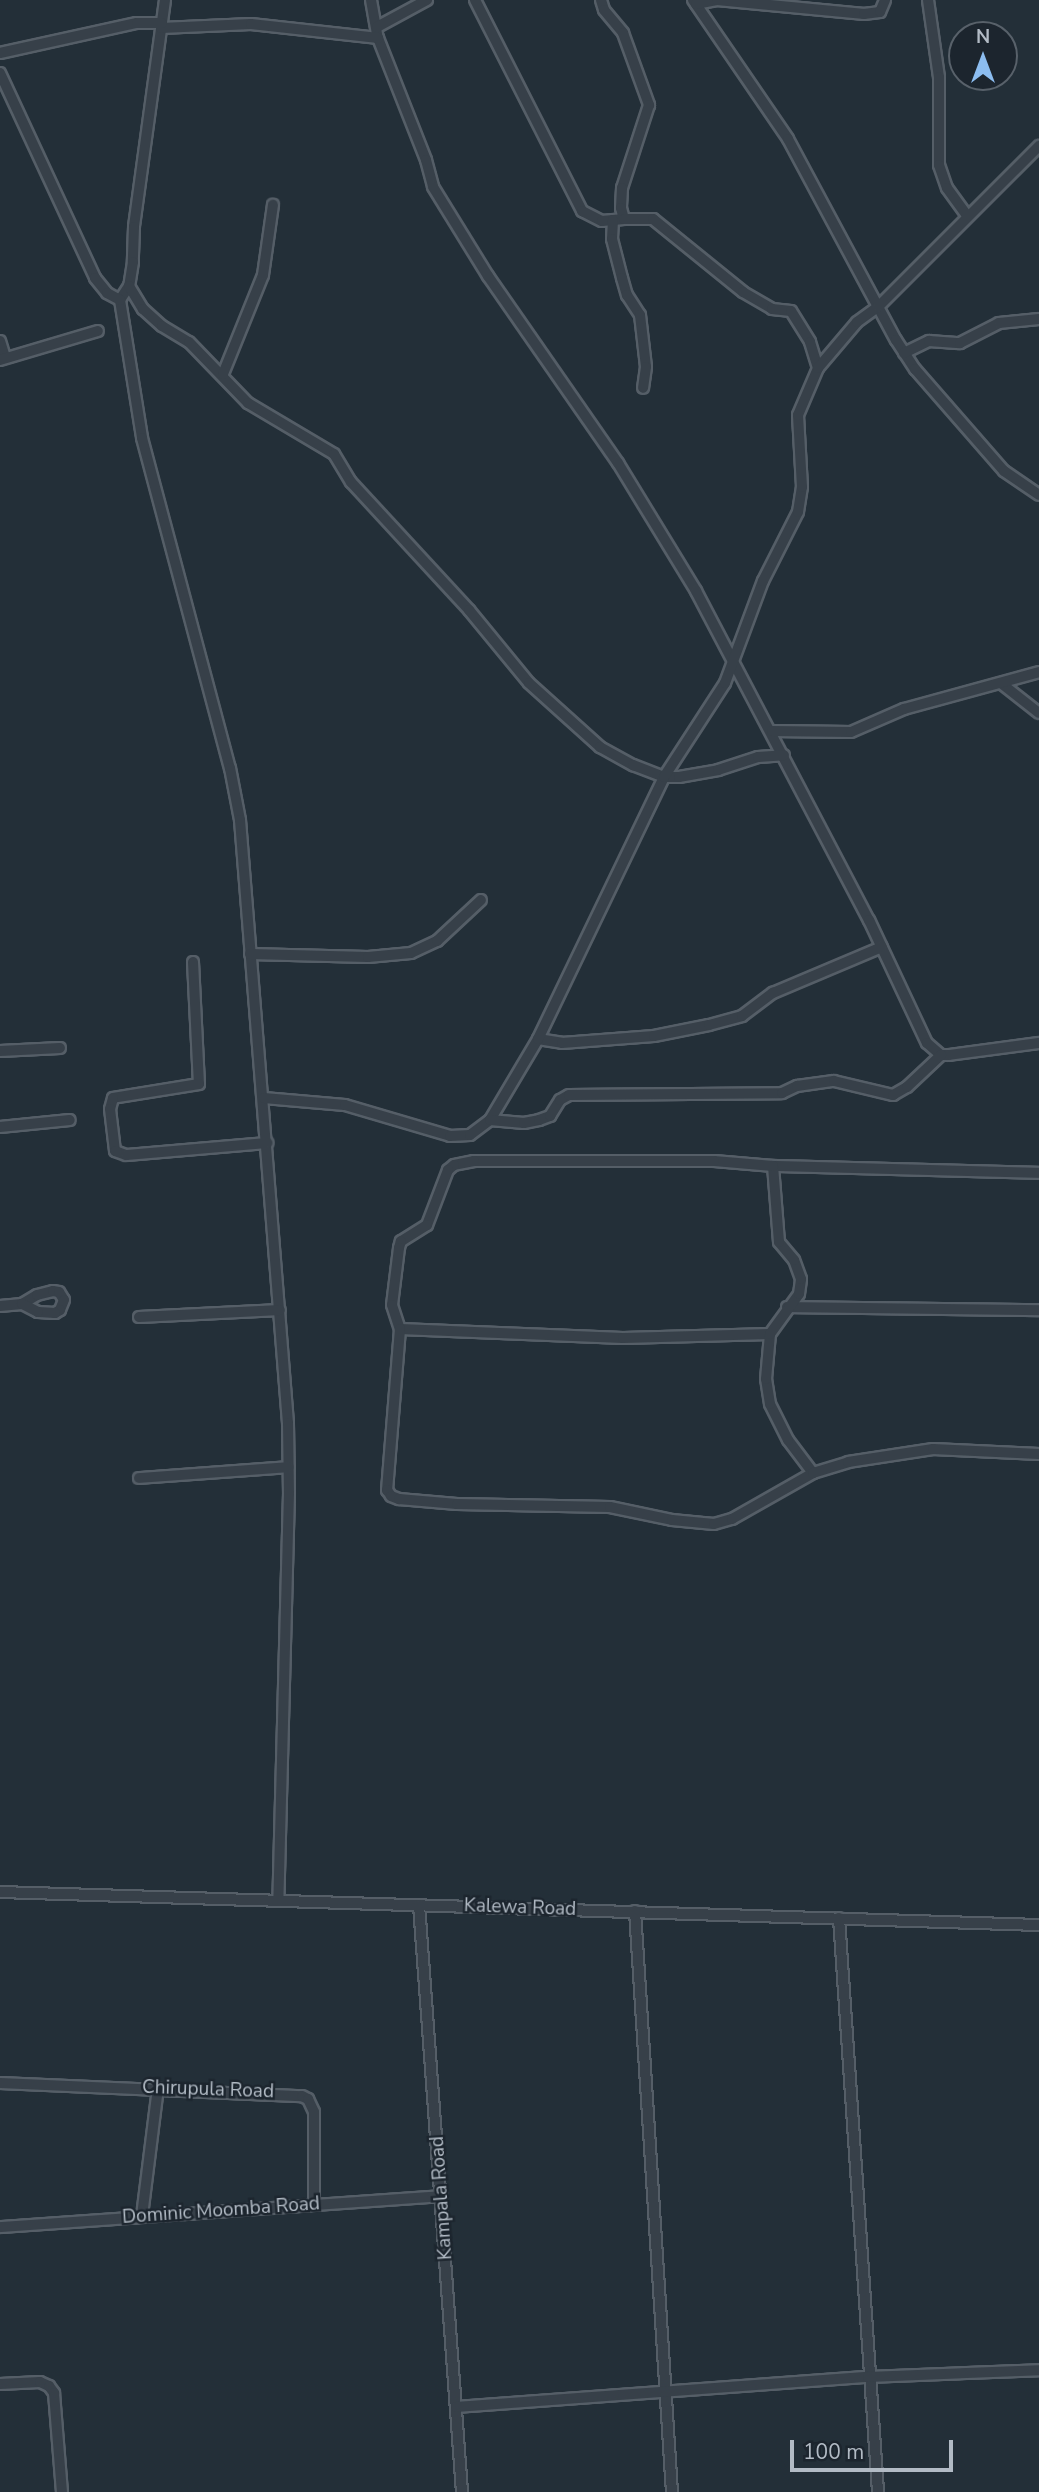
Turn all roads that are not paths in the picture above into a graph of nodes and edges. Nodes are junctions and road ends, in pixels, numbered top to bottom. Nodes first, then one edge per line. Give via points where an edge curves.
1 (165, 0) edge
2 (371, 0) edge
3 (427, 0) edge
4 (475, 0) edge
5 (601, 0) edge
6 (885, 0) edge
7 (928, 0) edge
8 (694, 2) edge
9 (162, 25) junction
10 (377, 26) junction
11 (378, 38) junction
12 (0, 53) edge
13 (0, 73) edge
14 (1039, 146) edge
15 (272, 205) dead end
16 (967, 216) junction
17 (618, 220) junction
18 (129, 286) junction
19 (120, 300) junction
20 (878, 307) junction
21 (1039, 319) edge
22 (98, 331) dead end
23 (0, 341) edge
24 (904, 353) junction
25 (3, 358) edge
26 (818, 368) junction
27 (223, 374) junction
28 (643, 388) dead end
29 (1039, 495) edge
30 (735, 661) junction
31 (1039, 672) edge
32 (1002, 684) junction
33 (1039, 713) edge
34 (772, 731) junction
35 (784, 755) junction
36 (664, 777) junction
37 (481, 900) dead end
38 (882, 947) junction
39 (250, 954) junction
40 (192, 962) dead end
41 (538, 1039) junction
42 (1039, 1043) edge
43 (60, 1048) dead end
44 (0, 1051) edge
45 (941, 1055) junction
46 (264, 1098) junction
47 (70, 1120) dead end
48 (490, 1121) junction
49 (0, 1127) edge
50 (267, 1143) junction
51 (773, 1166) junction
52 (1039, 1173) edge
53 (22, 1304) dead end
54 (0, 1306) edge
55 (787, 1307) junction
56 (280, 1310) junction
57 (1039, 1310) edge
58 (139, 1317) dead end
59 (400, 1329) junction
60 (770, 1334) junction
61 (1039, 1454) edge
62 (289, 1467) junction
63 (813, 1473) junction
64 (139, 1478) dead end
65 (0, 1892) edge
66 (278, 1900) junction
67 (419, 1905) junction
68 (635, 1911) junction
69 (839, 1918) junction
70 (1039, 1925) edge
71 (0, 2083) edge
72 (158, 2088) junction
73 (442, 2196) junction
74 (314, 2204) junction
75 (142, 2216) junction
76 (0, 2227) edge
77 (1039, 2370) edge
78 (868, 2377) junction
79 (0, 2384) edge
80 (664, 2394) junction
81 (456, 2407) junction
82 (62, 2492) edge
83 (462, 2492) edge
84 (672, 2492) edge
85 (878, 2492) edge

1 - 9 street
2 - 10 street
3 - 10 street
4 - 17 street via 582,211 602,221
5 - 17 street via 623,33 649,105 622,188
6 - 8 street via 880,12 863,14 717,0
7 - 16 street via 939,77 939,165 947,188
8 - 20 street via 793,148
9 - 11 street via 251,24
9 - 12 street via 137,23
9 - 18 street
10 - 11 street
11 - 30 street via 433,187 488,276 638,495
13 - 19 street via 95,278
14 - 16 street
15 - 27 street via 263,275
16 - 20 street
17 - 26 street via 653,219 743,292 772,309 791,311 810,342
17 - 28 street via 612,239 627,295 640,315 646,367
18 - 19 street
18 - 27 street via 143,309
19 - 39 street via 142,438 233,780
20 - 24 street
20 - 26 street via 848,331
21 - 24 street via 999,323 960,343 929,341
22 - 25 street
23 - 25 street
24 - 29 street via 1004,471
26 - 30 street via 798,415 802,487 798,512 763,581
27 - 36 street via 248,403 334,454 351,482 529,683 577,729 600,747
30 - 34 street
30 - 36 street via 726,683
31 - 32 street
32 - 33 street
32 - 34 street via 904,709 851,732
34 - 35 street
35 - 36 street via 758,757 696,776
35 - 38 street
36 - 41 street
37 - 39 street via 438,941 411,953 368,957
38 - 41 street via 773,993 742,1016 709,1025 654,1036 562,1043
38 - 45 street via 927,1043
39 - 46 street
40 - 50 street via 199,1083 113,1098 115,1151 126,1155
41 - 48 street
42 - 45 street
43 - 44 street
45 - 48 street via 893,1095 834,1081 782,1093 569,1095 550,1116 538,1121
46 - 48 street via 345,1105 450,1136 470,1135
46 - 50 street
47 - 49 street
50 - 56 street
51 - 52 street
51 - 55 street via 779,1242 801,1279 799,1294
51 - 59 street via 713,1161 474,1161 454,1165 442,1181 427,1225 401,1241 392,1305
53 - 54 street
55 - 57 street
55 - 60 street
56 - 58 street
56 - 62 street
59 - 60 street via 623,1338
59 - 63 street via 387,1490 399,1499 610,1507 714,1524 732,1519
60 - 63 street via 766,1380 770,1404 788,1440
61 - 63 street via 933,1449 884,1455
62 - 64 street
62 - 66 street
65 - 66 street, Kalewa Road
66 - 67 street, Kalewa Road
67 - 68 street, Kalewa Road
67 - 73 street, Kampala Road
68 - 69 street, Kalewa Road
68 - 80 street
69 - 70 street, Kalewa Road
69 - 78 street
71 - 72 street, Chirupula Road
72 - 74 street, Chirupula Road via 296,2094 308,2099 314,2112
72 - 75 street
73 - 74 street, Dominic Moomba Road
73 - 81 street, Kampala Road
74 - 75 street, Dominic Moomba Road
75 - 76 street, Dominic Moomba Road
77 - 78 street
78 - 80 street
78 - 85 street
79 - 82 street via 40,2382 54,2393
80 - 81 street
80 - 84 street
81 - 83 street, Kampala Road

